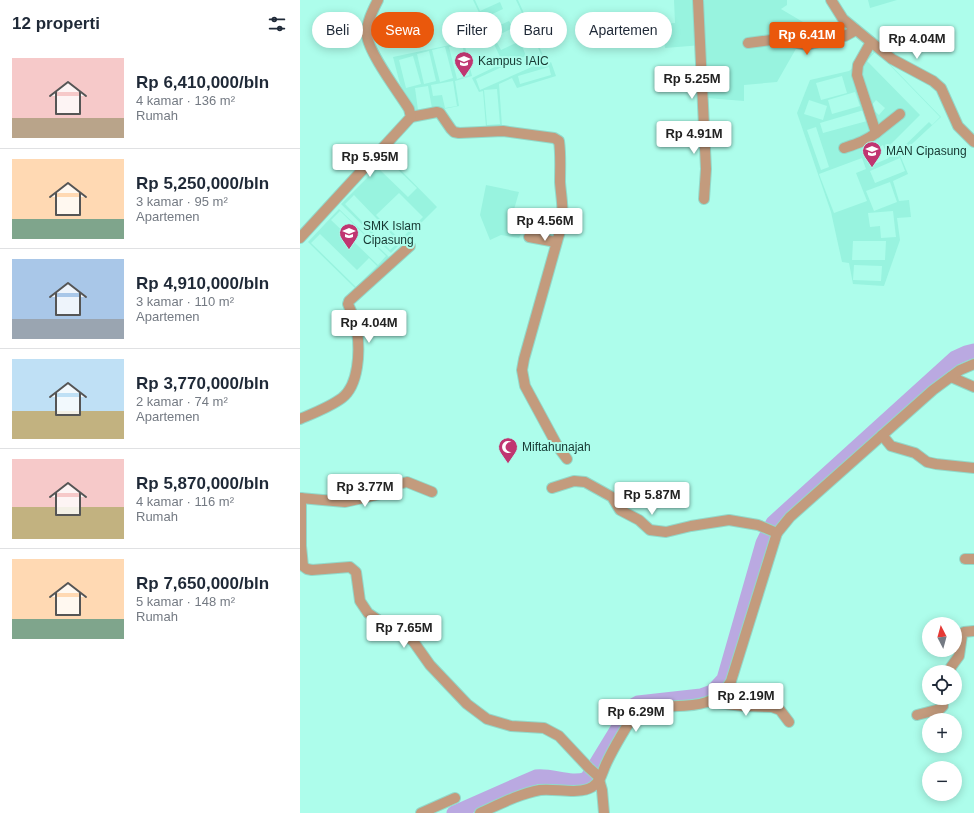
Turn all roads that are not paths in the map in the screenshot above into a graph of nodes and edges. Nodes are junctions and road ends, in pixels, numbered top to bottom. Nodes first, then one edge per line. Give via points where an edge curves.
1 (378, 0) edge
2 (698, 0) edge
3 (831, 0) edge
4 (856, 30) junction
5 (871, 42) junction
6 (748, 43) dead end
7 (410, 113) junction
8 (900, 114) dead end
9 (876, 133) junction
10 (974, 142) edge
11 (844, 148) dead end
12 (704, 199) dead end
13 (529, 237) dead end
14 (300, 238) edge
15 (556, 242) junction
16 (410, 246) dead end
17 (974, 364) edge
18 (951, 377) junction
19 (974, 387) edge
20 (300, 419) edge
21 (882, 436) junction
22 (567, 459) dead end
23 (974, 468) edge
24 (552, 488) dead end
25 (432, 492) dead end
26 (300, 498) edge
27 (775, 533) junction
28 (974, 631) edge
29 (952, 665) edge
30 (709, 702) junction
31 (943, 705) edge
32 (917, 715) dead end
33 (789, 722) dead end
34 (595, 774) junction
35 (455, 798) dead end
36 (421, 813) edge
37 (480, 813) edge
38 (604, 813) edge

1 - 7 street via 368,27 370,49
2 - 12 street via 706,169
3 - 4 street via 843,19
4 - 5 street
4 - 6 street via 845,36 806,45 787,41
5 - 9 street via 858,64 857,75
5 - 10 street via 892,59 941,88 958,126
7 - 14 street
7 - 15 street via 440,113 454,132 459,134 503,132 554,138 559,141 563,218
8 - 9 street
9 - 11 street via 868,140
13 - 15 street
15 - 22 street via 522,370 525,386
16 - 20 street via 349,301 358,346 352,387 342,398
17 - 18 street
18 - 19 street
18 - 21 street
21 - 23 street via 891,446 915,453 927,462
21 - 27 street via 790,516
24 - 27 street via 584,482 612,498 620,510 639,520 650,530 666,532 729,520 758,525
25 - 26 street via 407,482 380,494 345,502
26 - 34 street via 301,546 303,566 306,569 354,569 360,601 368,613 412,641 467,704 487,719 511,726 544,728 559,736
27 - 30 street via 731,681 721,695
28 - 29 street via 964,632 962,635 959,656
30 - 33 street via 772,707 780,710
30 - 34 street via 646,708 636,713 605,765
31 - 32 street via 940,709
34 - 37 street via 591,787 585,790 541,790 521,795
34 - 38 street
35 - 36 street

